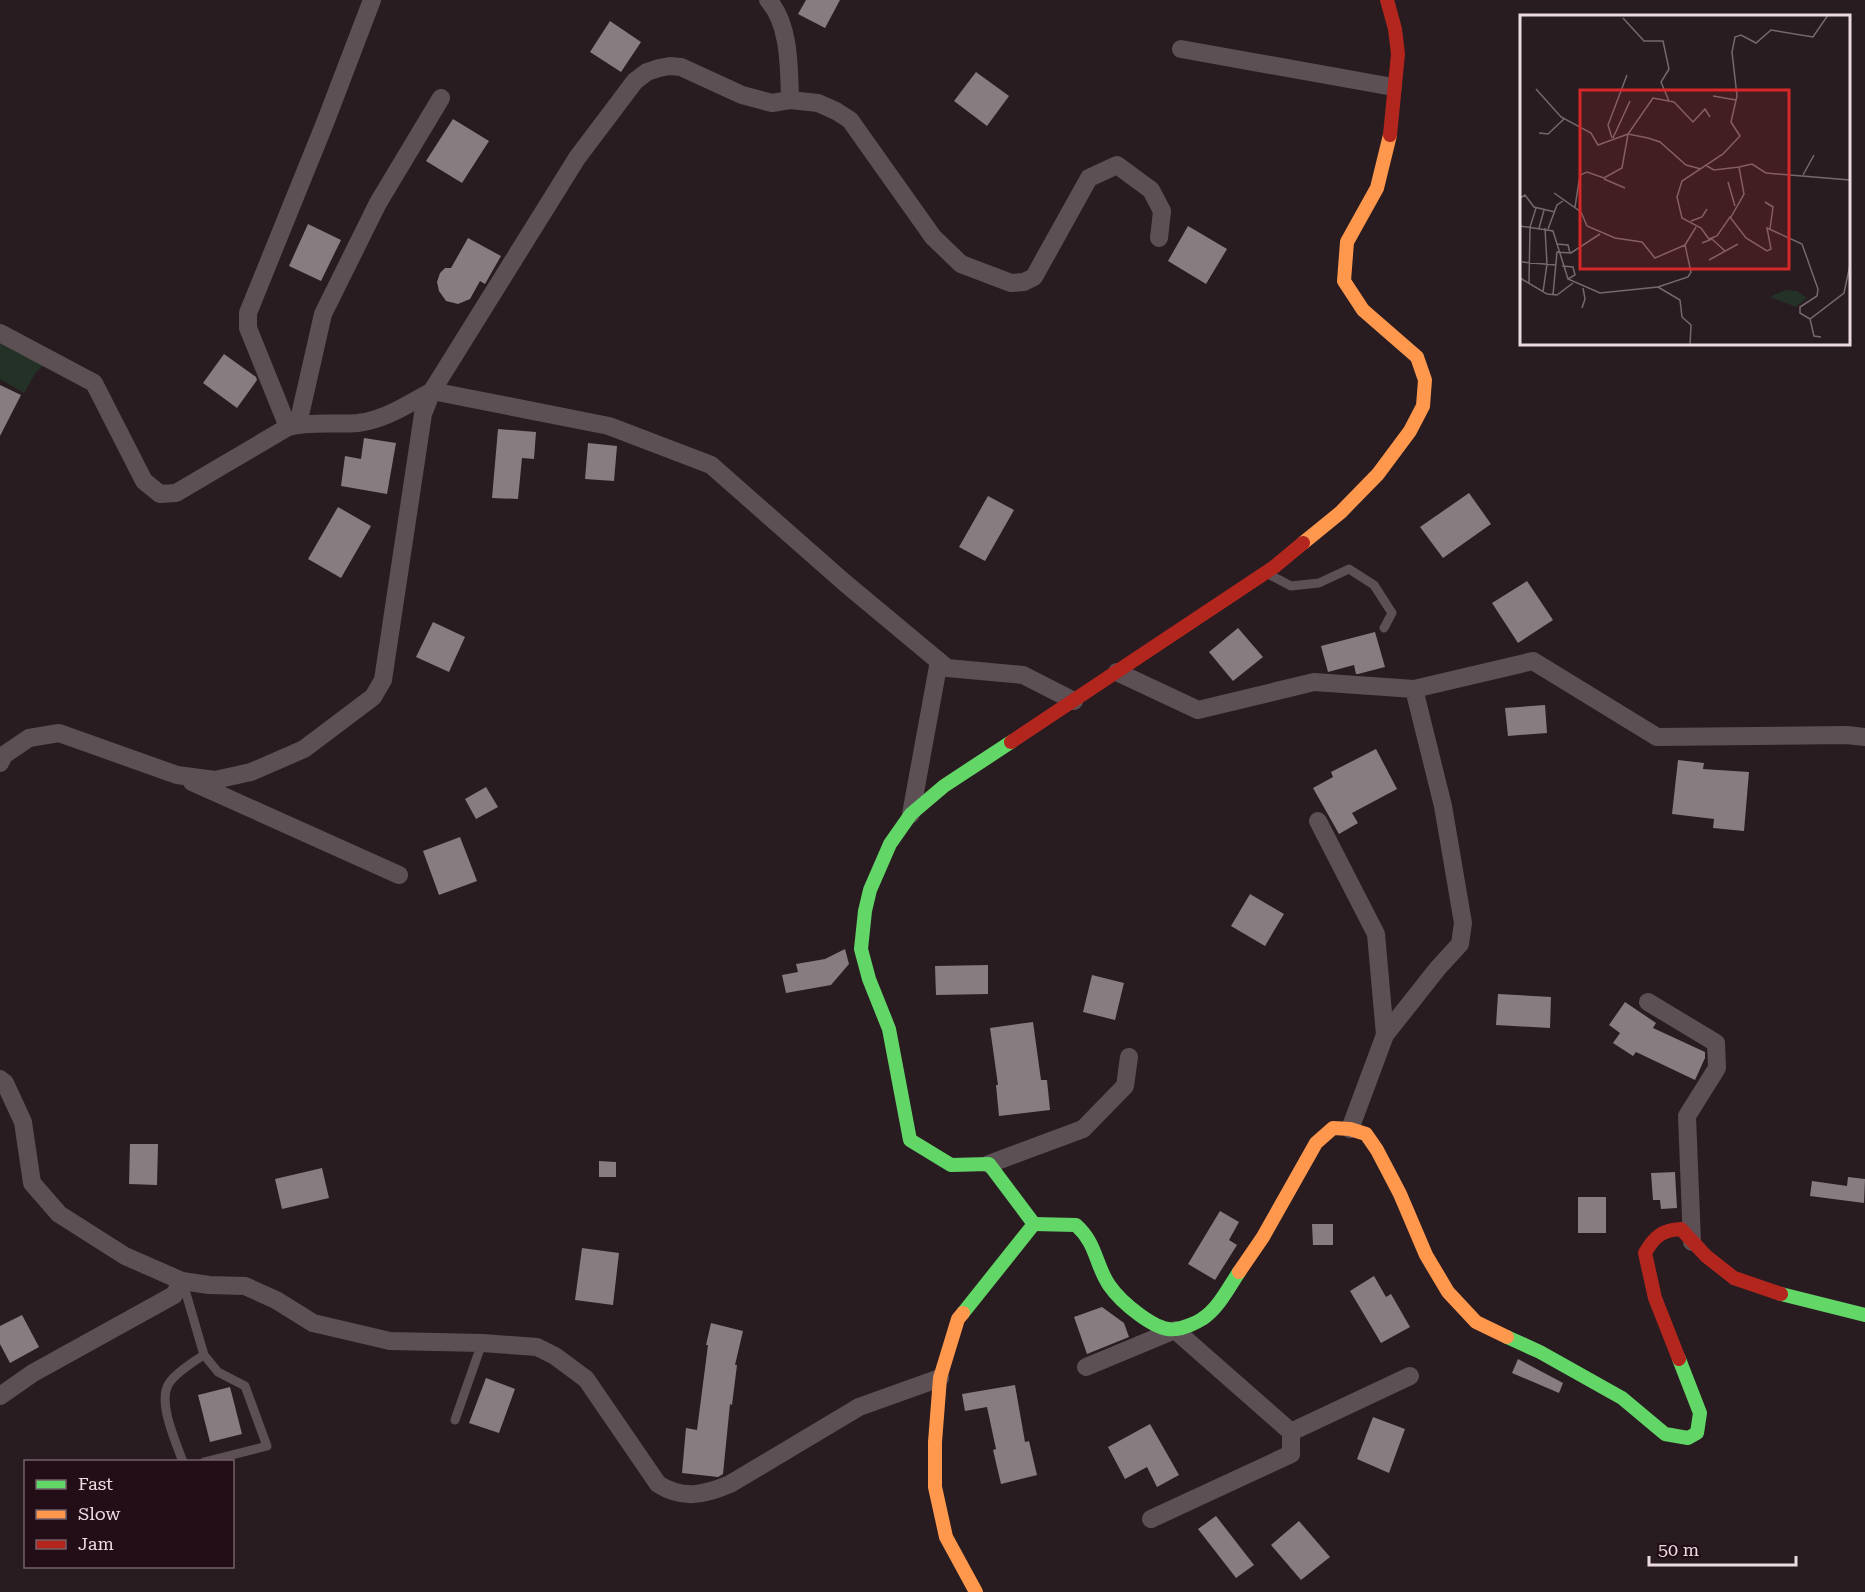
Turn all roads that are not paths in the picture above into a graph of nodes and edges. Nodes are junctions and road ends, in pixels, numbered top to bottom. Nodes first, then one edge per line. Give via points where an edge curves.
1 (372, 0) edge
2 (768, 0) edge
3 (1387, 0) edge
4 (1181, 49) dead end
5 (1393, 87) junction
6 (441, 98) dead end
7 (790, 99) junction
8 (1159, 238) dead end
9 (0, 333) edge
10 (432, 391) junction
11 (293, 426) junction
12 (1265, 572) junction
13 (1384, 628) dead end
14 (939, 661) junction
15 (1118, 672) junction
16 (1414, 689) junction
17 (1074, 701) junction
18 (1865, 737) edge
19 (0, 763) edge
20 (177, 775) junction
21 (911, 814) junction
22 (1318, 821) dead end
23 (399, 875) dead end
24 (1648, 1002) dead end
25 (1385, 1035) junction
26 (1129, 1057) dead end
27 (0, 1079) edge
28 (1350, 1130) junction
29 (989, 1164) junction
30 (1034, 1224) junction
31 (1692, 1242) junction
32 (182, 1281) junction
33 (1865, 1315) edge
34 (1175, 1330) junction
35 (482, 1343) junction
36 (204, 1355) junction
37 (1086, 1367) dead end
38 (1410, 1376) dead end
39 (940, 1378) junction
40 (0, 1396) edge
41 (455, 1420) dead end
42 (1291, 1432) junction
43 (183, 1460) edge
44 (208, 1460) edge
45 (1151, 1518) dead end
46 (976, 1592) edge

1 - 11 street via 248,313 248,328
2 - 7 street via 776,9 789,56
3 - 5 street via 1398,54
4 - 5 street
5 - 12 street via 1389,145 1377,188 1347,242 1344,281 1363,310 1417,357 1425,380 1423,406 1378,474 1341,512
6 - 11 street via 378,203 322,314
7 - 8 street via 818,103 850,120 933,237 961,264 1011,283 1035,277 1089,178 1117,165 1151,190 1161,211
7 - 10 street via 772,103 742,95 681,67 659,68 635,81 577,158
9 - 11 street via 94,383 144,481 160,494 176,493
10 - 11 street via 396,411 360,423
10 - 14 street via 609,426 711,465
10 - 20 street via 423,414 383,680 373,697 304,749 251,772 215,780
12 - 13 lane via 1291,586 1319,583 1349,569 1374,585 1392,613
12 - 15 street
14 - 17 street via 947,668 1023,675
14 - 21 street
15 - 16 street via 1198,710 1314,682
15 - 17 street
16 - 18 street via 1533,660 1657,736
16 - 25 street via 1443,806 1463,923 1460,944
17 - 21 street via 944,786
19 - 20 street via 4,755 29,738 59,733
20 - 23 street
21 - 29 street via 890,844 870,890 861,949 889,1029 910,1140 951,1165
22 - 25 street via 1376,934
24 - 31 street via 1716,1043 1717,1068 1687,1116
25 - 28 street
26 - 29 street via 1125,1086 1083,1130
27 - 32 street via 23,1122 32,1183 59,1214 125,1256
28 - 31 street via 1366,1134 1377,1150 1426,1256 1448,1292 1476,1322 1622,1398 1665,1434 1688,1438 1697,1433 1700,1413 1655,1298 1645,1252 1653,1237 1667,1230 1681,1229
28 - 34 street via 1333,1128 1316,1143 1263,1237 1217,1305 1203,1319
29 - 30 street
30 - 34 street via 1076,1226 1087,1234 1109,1285 1150,1323
30 - 39 street via 958,1319
31 - 33 street via 1734,1278
32 - 35 street via 245,1286 276,1299 312,1323 390,1341
32 - 36 lane
32 - 40 street via 174,1295 33,1373
34 - 37 street
34 - 42 street
35 - 39 street via 537,1347 555,1356 586,1379 658,1484 672,1493 690,1495 730,1484 859,1407
35 - 41 lane
36 - 43 lane via 168,1384 164,1404
36 - 44 lane via 218,1372 245,1386 267,1446
38 - 42 street
39 - 46 street via 935,1487 946,1537
42 - 45 street via 1291,1454

